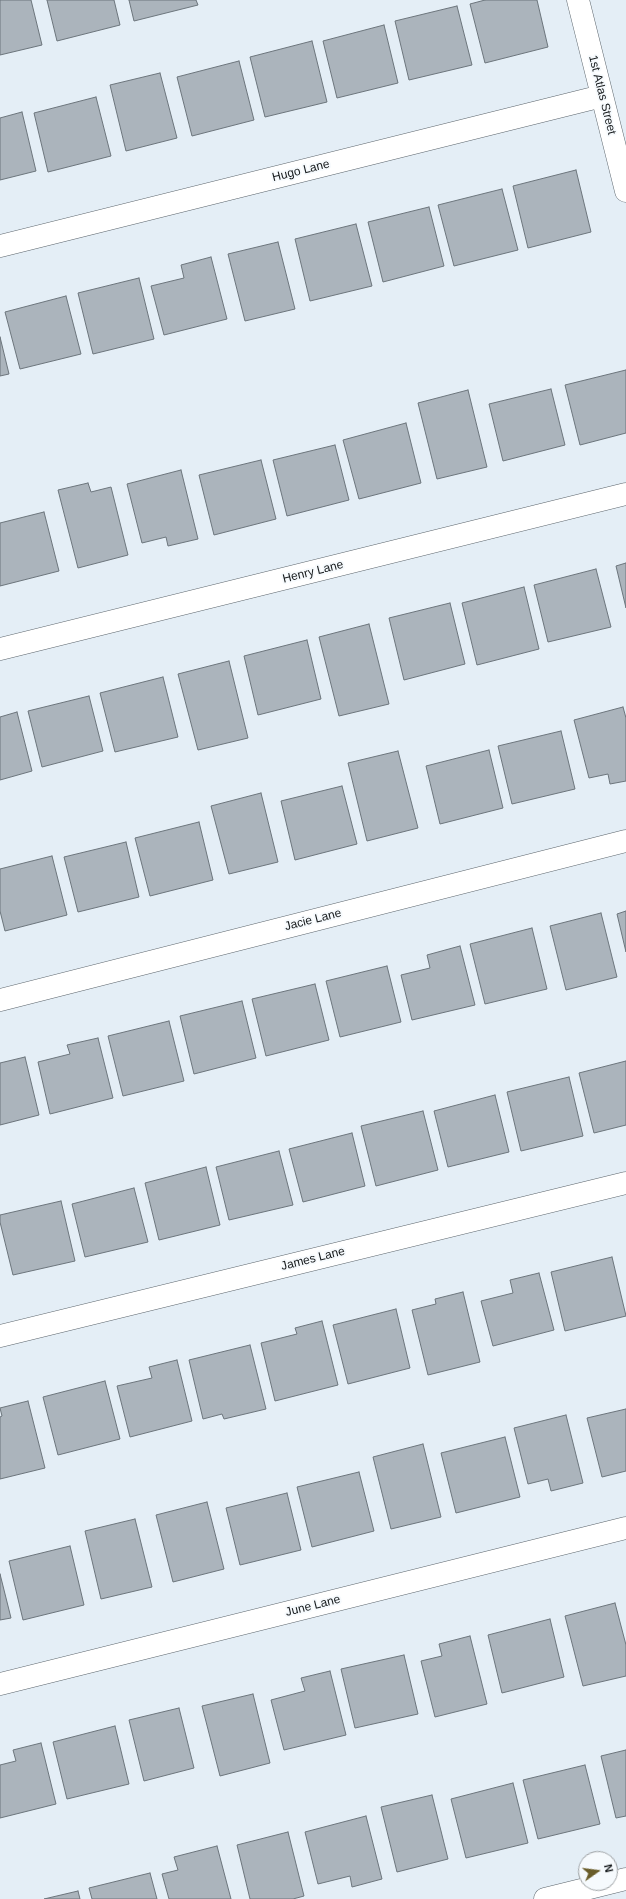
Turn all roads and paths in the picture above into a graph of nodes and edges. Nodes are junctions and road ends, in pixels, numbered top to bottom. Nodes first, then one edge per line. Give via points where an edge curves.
1 (578, 0) edge
2 (602, 96) junction
3 (626, 191) edge
4 (0, 246) edge
5 (626, 494) edge
6 (0, 649) edge
7 (626, 841) edge
8 (0, 1000) edge
9 (626, 1183) edge
10 (0, 1336) edge
11 (626, 1528) edge
12 (0, 1684) edge
13 (626, 1879) edge
14 (545, 1899) edge

1 - 2 street, 1st Atlas Street
2 - 3 street, 1st Atlas Street
2 - 4 street, Hugo Lane
5 - 6 street, Henry Lane
7 - 8 street, Jacie Lane
9 - 10 street, James Lane
11 - 12 street, June Lane
13 - 14 street

